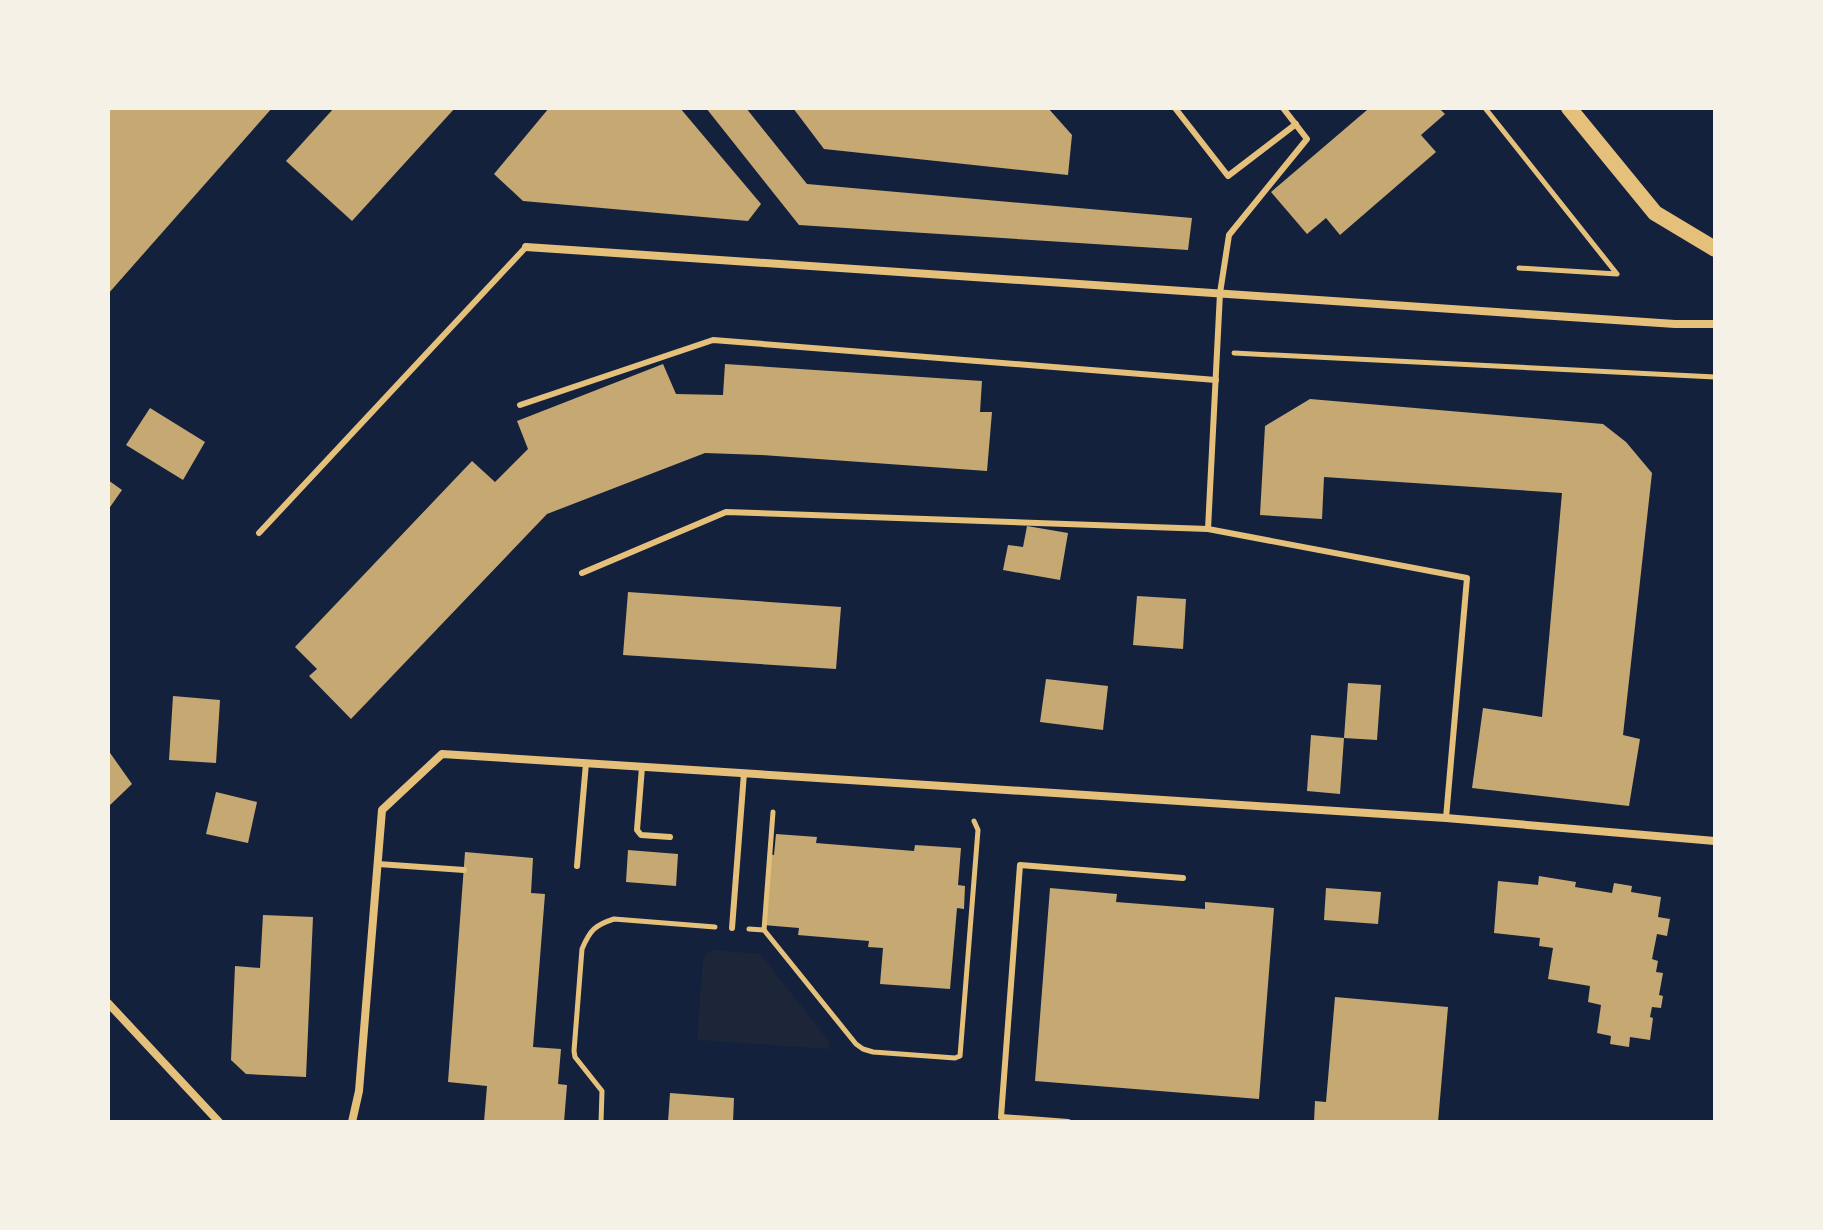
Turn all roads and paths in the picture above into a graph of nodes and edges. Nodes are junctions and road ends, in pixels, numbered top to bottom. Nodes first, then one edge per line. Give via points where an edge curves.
1 (1175, 108) edge
2 (1283, 108) edge
3 (1485, 108) edge
4 (1569, 108) edge
5 (1296, 124) junction
6 (526, 247) joint
7 (1715, 249) edge
8 (1519, 268) dead end
9 (1220, 293) junction
10 (1715, 324) edge
11 (1217, 352) junction
12 (1715, 377) edge
13 (1216, 380) junction
14 (520, 405) dead end
15 (1208, 529) junction
16 (259, 533) dead end
17 (582, 573) dead end
18 (586, 763) junction
19 (642, 767) junction
20 (744, 773) junction
21 (773, 812) dead end
22 (1446, 818) junction
23 (974, 821) dead end
24 (670, 837) dead end
25 (1715, 841) edge
26 (378, 864) junction
27 (577, 866) dead end
28 (464, 870) dead end
29 (1183, 878) dead end
30 (732, 928) junction
31 (764, 930) junction
32 (108, 1003) edge
33 (219, 1122) edge
34 (352, 1122) edge
35 (601, 1122) edge
36 (1068, 1122) edge

1 - 5 lane via 1228,176
2 - 5 lane
3 - 8 path via 1617,274
4 - 7 main road via 1655,213
5 - 9 lane via 1307,139 1229,235
6 - 9 street
6 - 16 lane
9 - 10 street
9 - 11 lane
11 - 12 path
11 - 13 lane
13 - 14 lane via 713,340
13 - 15 lane
15 - 17 lane via 726,512
15 - 22 lane via 1467,578
18 - 19 street
18 - 26 street via 442,754 382,810
18 - 27 lane
19 - 20 street
19 - 24 lane via 638,833
20 - 22 street
20 - 30 lane
21 - 31 path
22 - 25 street
23 - 31 path via 978,830 960,1056 863,1049
26 - 28 lane
26 - 34 street
29 - 36 lane via 1020,865 1001,1117
30 - 31 path
30 - 35 path via 614,919 588,934 582,949 574,1051 602,1091
32 - 33 street

